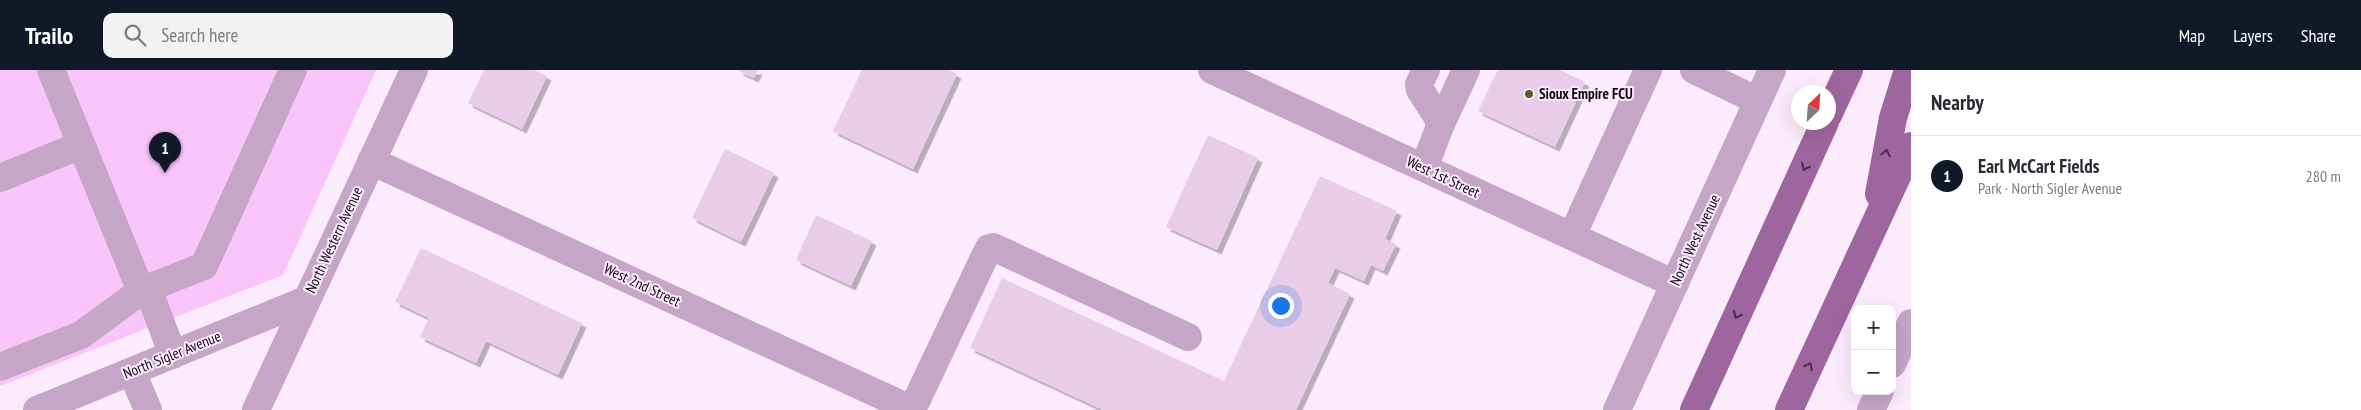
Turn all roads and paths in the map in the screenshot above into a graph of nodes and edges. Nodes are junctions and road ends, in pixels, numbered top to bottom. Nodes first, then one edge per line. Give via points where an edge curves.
1 (51, 70) edge
2 (293, 70) edge
3 (414, 70) edge
4 (1212, 70) edge
5 (1426, 70) edge
6 (1466, 70) edge
7 (1648, 70) edge
8 (1694, 70) edge
9 (1772, 70) edge
10 (1849, 70) edge
11 (1908, 70) edge
12 (1836, 98) edge
13 (1758, 101) junction
14 (1440, 126) junction
15 (1821, 130) edge
16 (81, 145) junction
17 (1911, 146) edge
18 (371, 161) junction
19 (1424, 168) junction
20 (0, 178) edge
21 (1877, 218) junction
22 (1572, 236) junction
23 (1675, 284) junction
24 (145, 290) junction
25 (306, 300) junction
26 (1911, 323) edge
27 (1188, 337) dead end
28 (173, 355) junction
29 (1896, 355) edge
30 (0, 367) edge
31 (132, 372) junction
32 (1878, 395) edge
33 (37, 410) edge
34 (148, 410) edge
35 (256, 410) edge
36 (912, 410) edge
37 (1617, 410) edge
38 (1694, 410) edge
39 (1789, 410) edge
40 (1871, 410) edge

1 - 16 street
2 - 24 street via 204,266
3 - 18 street, North Western Avenue
4 - 19 street, West 1st Street
5 - 14 street via 1420,90
6 - 14 street
7 - 22 street
8 - 13 street
9 - 13 street, North West Avenue
10 - 12 main road
21 -> 11 main road via 1884,158
13 - 23 street, North West Avenue
14 - 19 street
15 -> 38 main road
16 - 20 street
16 - 24 street
17 - 21 main road
18 - 25 street, North Western Avenue
18 - 36 street, West 2nd Street
19 - 22 street, West 1st Street
39 -> 21 main road
22 - 23 street, West 1st Street
23 - 37 street, North West Avenue
24 - 28 street
24 - 30 street via 81,335
25 - 28 street, North Sigler Avenue
25 - 35 street, North Western Avenue
26 - 29 street
27 - 36 street via 993,247 989,248
28 - 31 street, North Sigler Avenue
31 - 33 street, North Sigler Avenue
31 - 34 street
32 - 40 street

